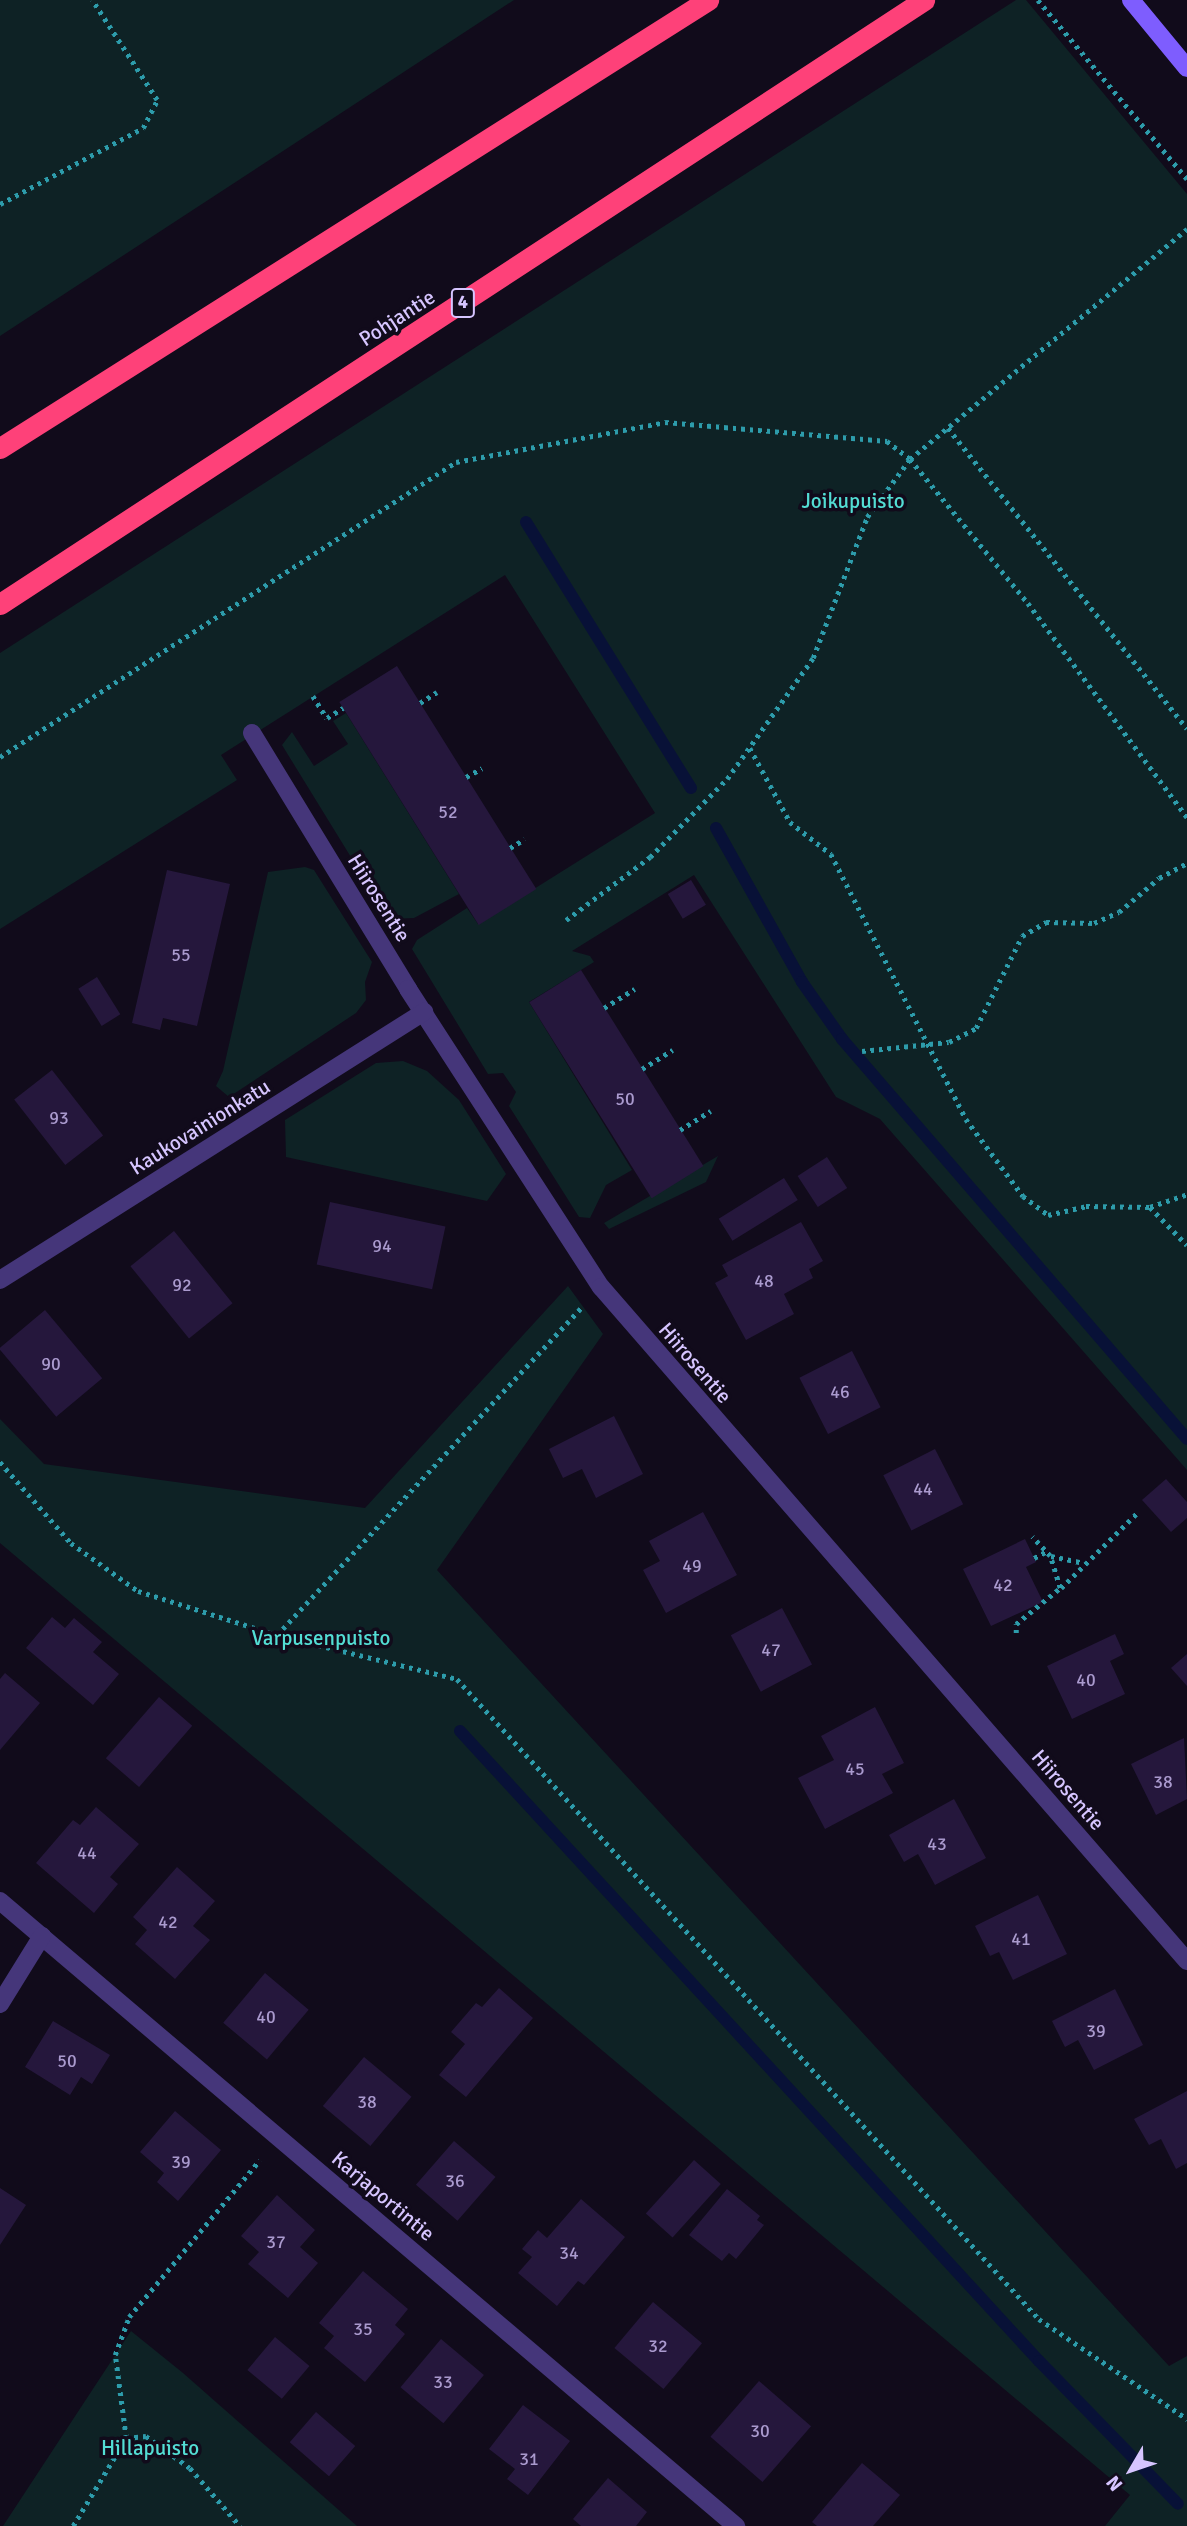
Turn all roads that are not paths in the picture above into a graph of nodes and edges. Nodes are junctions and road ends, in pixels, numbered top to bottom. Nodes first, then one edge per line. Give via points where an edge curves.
1 (708, 0) edge
2 (924, 0) edge
3 (1131, 0) edge
4 (1187, 68) edge
5 (0, 449) edge
6 (0, 604) edge
7 (251, 733) dead end
8 (424, 1012) junction
9 (0, 1280) edge
10 (0, 1901) edge
11 (42, 1936) junction
12 (1187, 1961) edge
13 (0, 2004) edge
14 (736, 2526) edge

1 - 5 highway
2 - 6 highway, Pohjantie / 4
3 - 4 main road
7 - 8 street, Hiirosentie
8 - 9 street, Kaukovainionkatu
8 - 12 street, Hiirosentie via 601,1287
10 - 11 street, Karjaportintie
11 - 13 street
11 - 14 street, Karjaportintie

